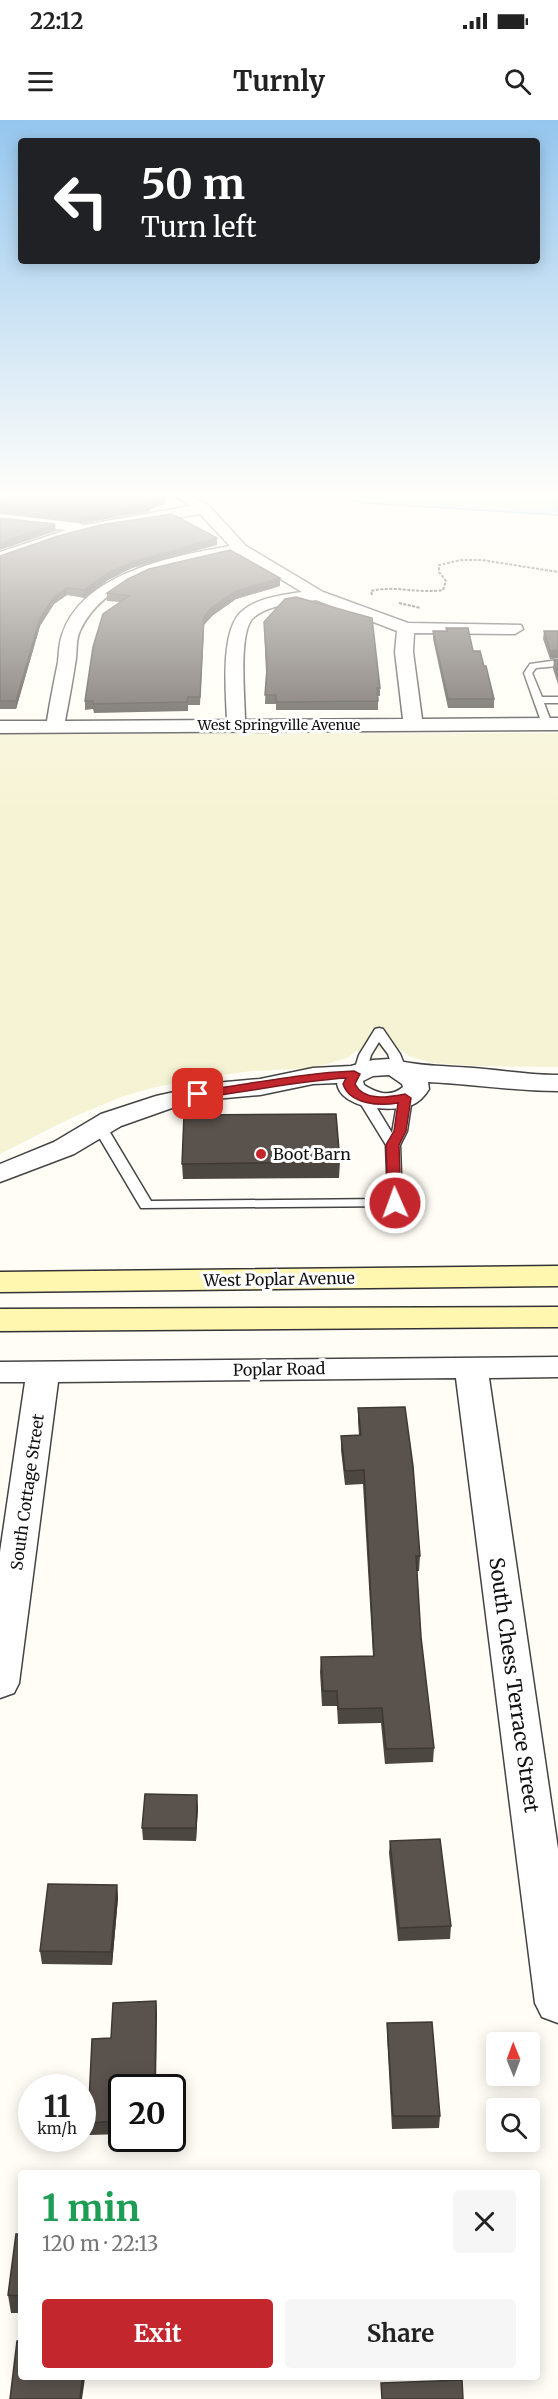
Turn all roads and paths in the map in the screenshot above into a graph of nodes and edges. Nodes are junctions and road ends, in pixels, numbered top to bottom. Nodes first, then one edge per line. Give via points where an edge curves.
1 (92, 602) edge
2 (275, 602) edge
3 (337, 602) edge
4 (398, 602) edge
5 (428, 610) dead end
6 (406, 628) junction
7 (515, 629) dead end
8 (558, 663) edge
9 (538, 700) junction
10 (558, 700) edge
11 (413, 724) junction
12 (552, 724) edge
13 (236, 725) junction
14 (55, 726) junction
15 (0, 727) edge
16 (558, 1083) edge
17 (359, 1084) junction
18 (406, 1084) junction
19 (100, 1127) junction
20 (393, 1145) junction
21 (0, 1174) edge
22 (558, 1276) edge
23 (0, 1282) edge
24 (558, 1317) edge
25 (0, 1320) edge
26 (558, 1367) edge
27 (471, 1368) junction
28 (0, 1372) edge
29 (43, 1372) junction
30 (0, 1683) edge
31 (558, 2003) edge

1 - 14 street via 72,631
2 - 13 street via 245,616 236,633
3 - 6 street
4 - 5 path
6 - 7 street
6 - 11 street via 404,652
8 - 9 lane via 533,666 528,673
9 - 10 lane
9 - 12 lane
11 - 12 street, West Springville Avenue
11 - 13 street, West Springville Avenue
13 - 14 street, West Springville Avenue
14 - 15 street, West Springville Avenue
16 - 18 street via 495,1089
17 - 18 street via 385,1102
17 - 18 lane via 364,1055 379,1032 394,1054
17 - 19 street via 306,1093 260,1087 215,1091 165,1102
17 - 20 lane
18 - 20 lane via 400,1131
19 - 20 lane via 146,1205 395,1203
19 - 21 street via 64,1148
22 - 23 main road, West Poplar Avenue
24 - 25 main road
26 - 27 street, Poplar Road
27 - 29 street, Poplar Road
27 - 31 street, South Chess Terrace Street
28 - 29 street, Poplar Road
29 - 30 street, South Cottage Street

